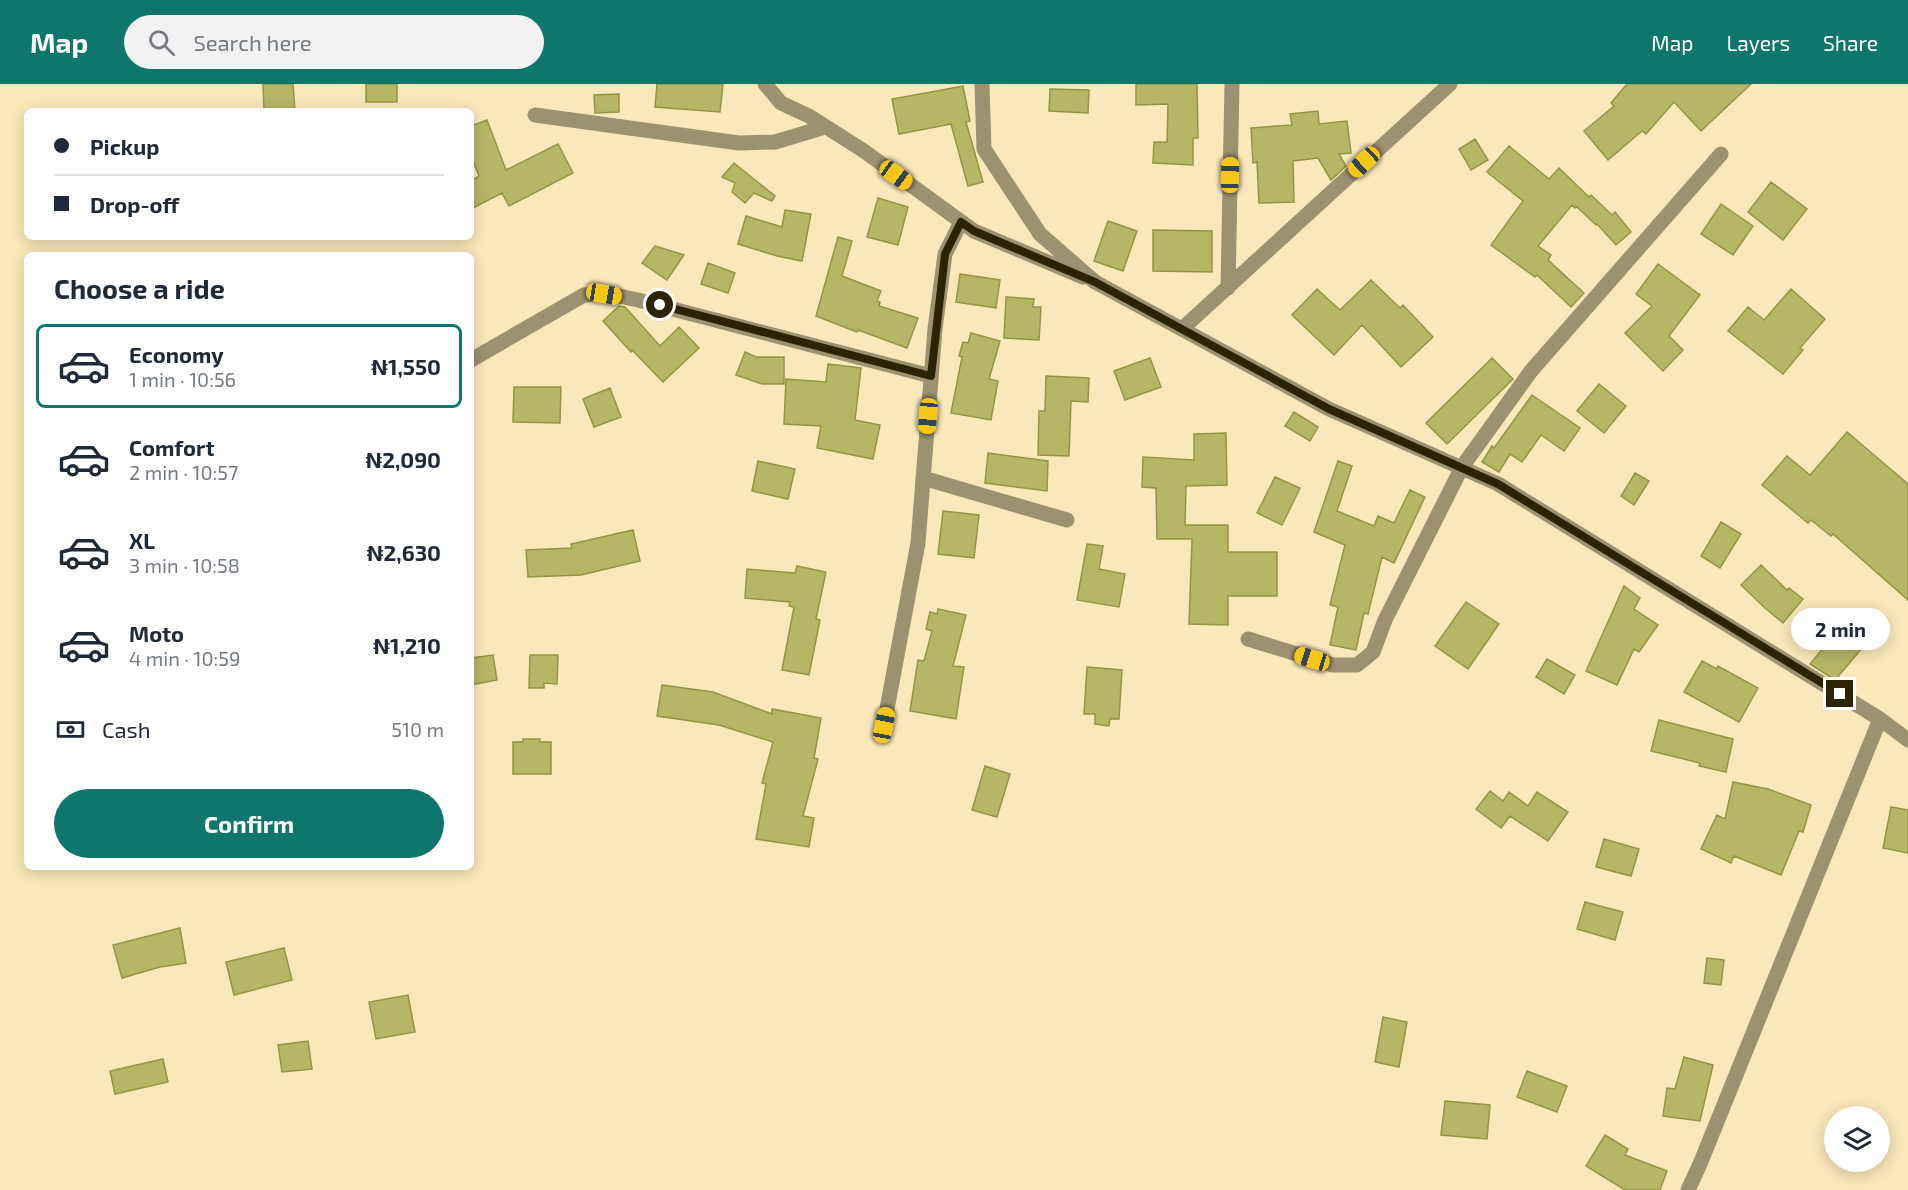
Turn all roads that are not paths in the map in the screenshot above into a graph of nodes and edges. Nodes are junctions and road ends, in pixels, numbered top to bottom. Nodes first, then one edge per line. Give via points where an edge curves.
1 (765, 84) edge
2 (982, 84) edge
3 (1232, 84) edge
4 (1450, 84) edge
5 (535, 115) dead end
6 (825, 127) junction
7 (1721, 154) dead end
8 (961, 222) junction
9 (1095, 282) junction
10 (1228, 288) junction
11 (1183, 328) junction
12 (474, 358) edge
13 (931, 376) junction
14 (1462, 467) junction
15 (923, 477) junction
16 (1067, 520) dead end
17 (1248, 639) dead end
18 (1880, 719) junction
19 (884, 725) dead end
20 (1908, 740) edge
21 (1688, 1190) edge

1 - 6 street via 781,103
2 - 9 street via 984,149 1040,234
3 - 10 street
4 - 10 street
5 - 6 street via 739,143 775,142
6 - 8 street
7 - 14 street via 1532,371
8 - 9 street
8 - 13 street via 945,254
9 - 11 street
10 - 11 street
11 - 14 street via 1329,409
12 - 13 street via 584,295 604,294 649,302
13 - 15 street
14 - 17 street via 1372,652 1357,665 1333,665
14 - 18 street via 1498,484
15 - 16 street
15 - 19 street via 918,543
18 - 20 street
18 - 21 street

